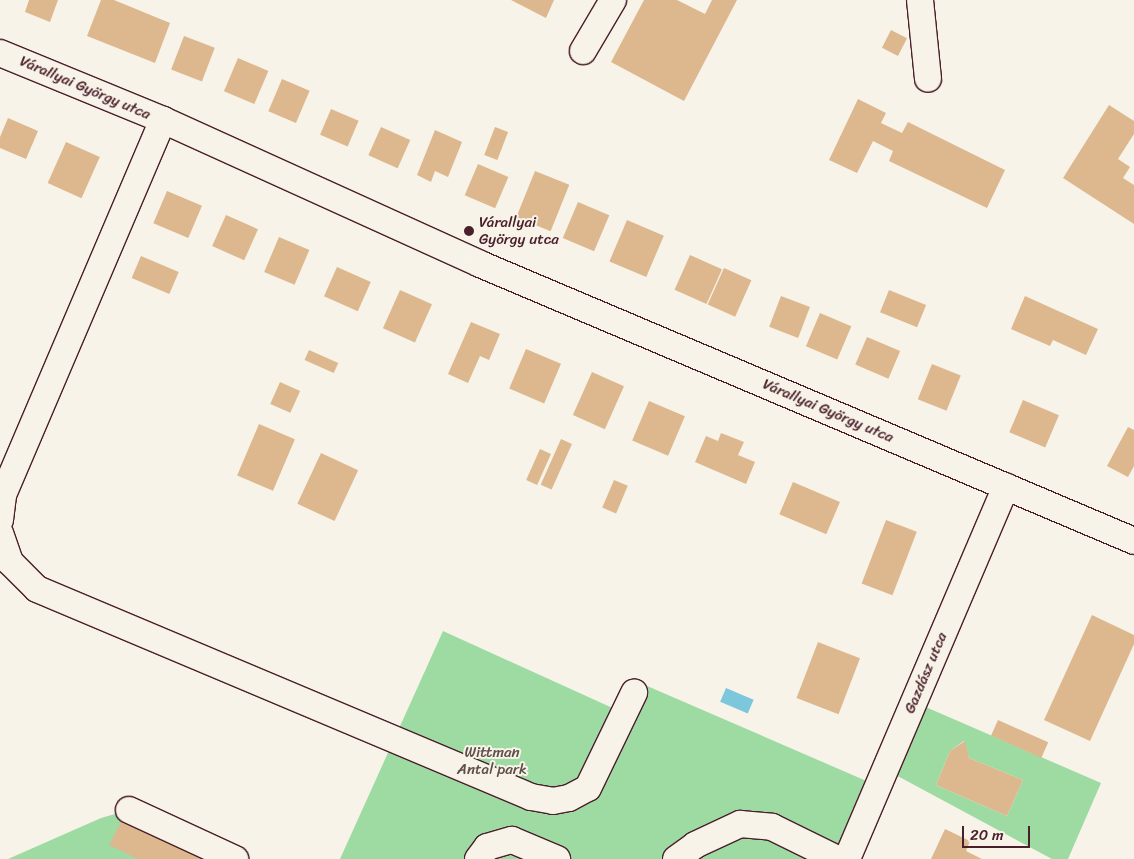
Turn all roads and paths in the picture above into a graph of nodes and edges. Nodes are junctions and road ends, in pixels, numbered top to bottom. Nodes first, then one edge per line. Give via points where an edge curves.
1 (613, 0) edge
2 (920, 0) edge
3 (584, 51) dead end
4 (0, 53) edge
5 (928, 79) dead end
6 (163, 120) junction
7 (1006, 486) junction
8 (0, 520) edge
9 (0, 533) edge
10 (1134, 541) edge
11 (634, 693) dead end
12 (129, 810) dead end
13 (235, 859) edge
14 (478, 859) edge
15 (557, 859) edge
16 (676, 859) edge
17 (837, 859) edge
18 (847, 859) edge

1 - 3 street
2 - 5 street
4 - 6 street, Várallyai György utca
6 - 7 street, Várallyai György utca via 480,264
6 - 8 street via 3,495
7 - 10 street, Várallyai György utca
7 - 18 street, Gazdász utca
9 - 11 street via 10,562 37,589 531,797 553,801 569,798 588,788
12 - 13 street
14 - 15 street via 488,847 512,840
16 - 17 street via 695,844 740,824 772,827

